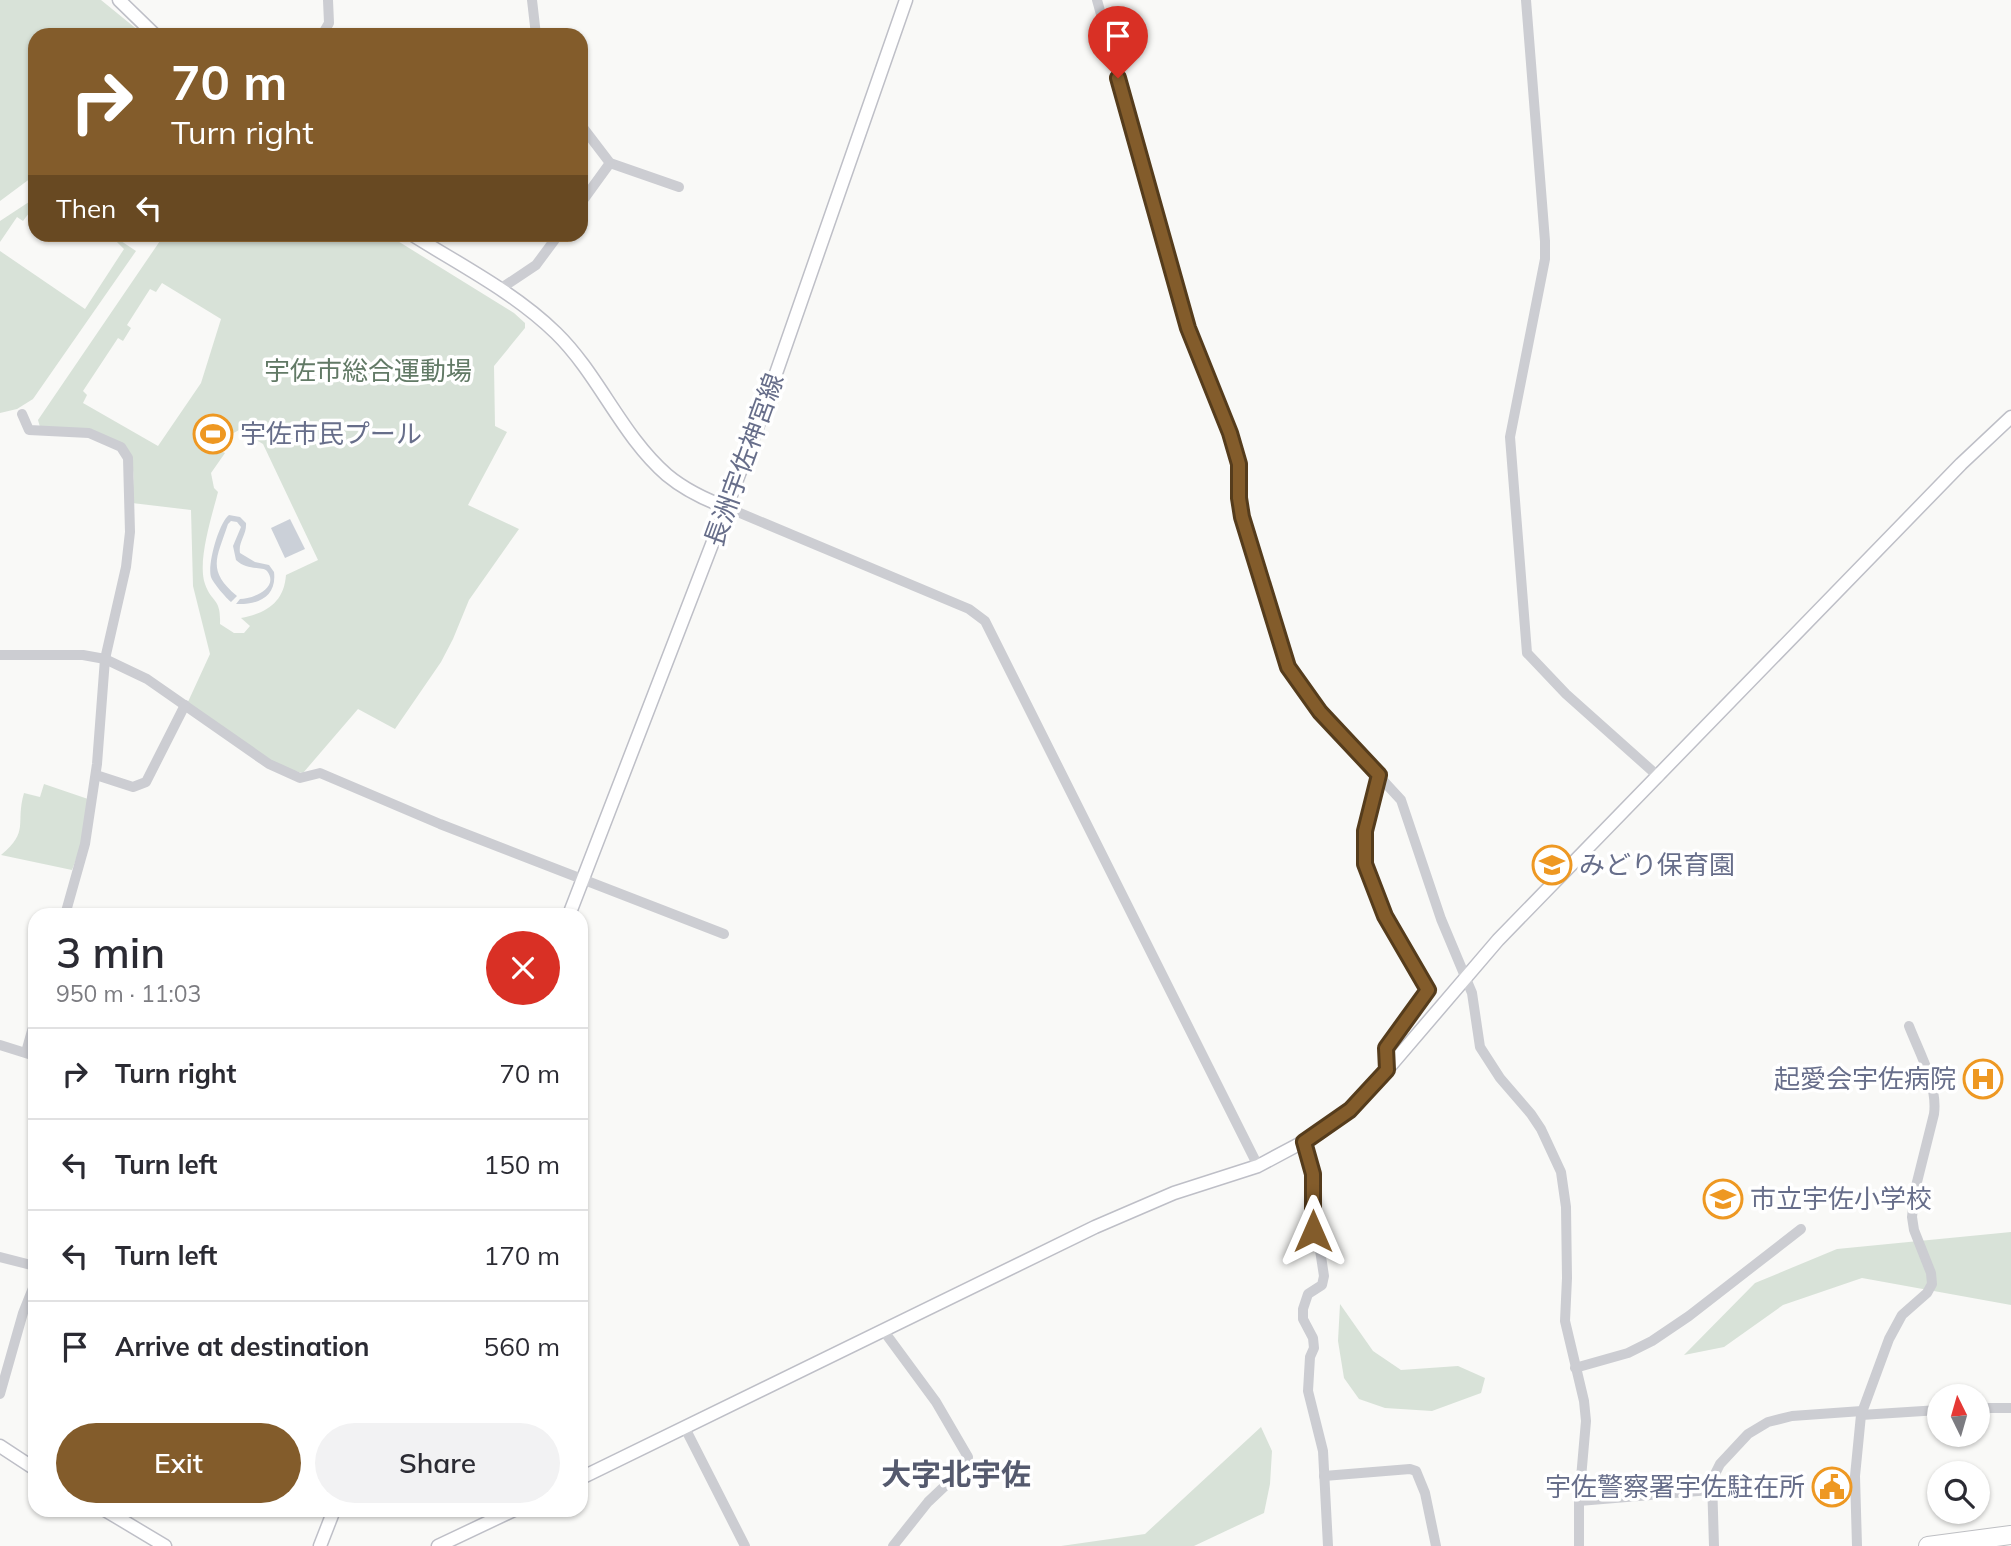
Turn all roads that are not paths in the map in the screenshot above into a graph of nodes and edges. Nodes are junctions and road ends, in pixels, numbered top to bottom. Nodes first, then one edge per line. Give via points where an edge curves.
1 (119, 0) edge
2 (328, 0) edge
3 (532, 0) edge
4 (906, 0) edge
5 (1097, 0) edge
6 (1525, 0) edge
7 (148, 28) edge
8 (327, 28) edge
9 (535, 28) edge
10 (588, 134) edge
11 (610, 163) junction
12 (679, 187) dead end
13 (588, 193) edge
14 (424, 242) edge
15 (553, 242) edge
16 (500, 289) junction
17 (22, 414) dead end
18 (2011, 418) edge
19 (727, 508) junction
20 (0, 655) edge
21 (105, 659) junction
22 (185, 705) junction
23 (96, 775) junction
24 (1379, 775) junction
25 (1659, 778) junction
26 (583, 879) junction
27 (67, 908) edge
28 (572, 908) edge
29 (724, 934) dead end
30 (1466, 976) junction
31 (1909, 1026) dead end
32 (0, 1045) edge
33 (28, 1053) edge
34 (1387, 1070) junction
35 (1304, 1142) junction
36 (1258, 1166) junction
37 (1801, 1229) dead end
38 (0, 1257) edge
39 (28, 1264) edge
40 (28, 1300) edge
41 (883, 1330) junction
42 (1574, 1368) junction
43 (0, 1394) edge
44 (1990, 1408) edge
45 (2011, 1408) edge
46 (1927, 1410) edge
47 (1862, 1413) junction
48 (685, 1428) junction
49 (0, 1446) edge
50 (28, 1464) edge
51 (588, 1475) edge
52 (1324, 1476) junction
53 (1710, 1490) junction
54 (1579, 1501) junction
55 (116, 1517) edge
56 (331, 1517) edge
57 (499, 1517) edge
58 (2011, 1535) edge
59 (164, 1546) edge
60 (320, 1546) edge
61 (439, 1546) edge
62 (745, 1546) edge
63 (893, 1546) edge
64 (1328, 1546) edge
65 (1436, 1546) edge
66 (1579, 1546) edge
67 (1714, 1546) edge
68 (1857, 1546) edge
69 (1928, 1546) edge

1 - 7 street
2 - 8 street
3 - 9 street
4 - 19 street, 長洲宇佐神宮線
5 - 24 street via 1188,328 1239,464 1242,517 1288,667 1320,712
6 - 25 street via 1545,241 1510,437 1527,653
10 - 11 street
11 - 12 street
11 - 13 street
14 - 16 street
15 - 16 street via 536,265
16 - 19 street via 567,345 659,467 695,494
17 - 21 street via 29,430 89,433 121,447 127,455 129,539
18 - 25 street via 1961,464
19 - 26 street, 長洲宇佐神宮線
19 - 36 street via 968,608 985,621
20 - 21 street
21 - 22 street via 147,679
21 - 23 street
22 - 23 street via 146,782 133,787
22 - 26 street via 256,757 300,778 320,773
23 - 27 street via 85,844
24 - 30 street via 1404,807 1441,919
24 - 34 street via 1365,831 1365,864 1385,916 1428,990 1386,1048
25 - 30 street
26 - 28 street, 長洲宇佐神宮線
26 - 29 street
30 - 34 street
30 - 42 street via 1480,1046 1541,1129 1561,1172 1566,1207 1565,1321
31 - 47 street via 1934,1101 1912,1208 1931,1284 1902,1314
32 - 33 street
34 - 35 street via 1350,1110
35 - 36 street
35 - 52 street via 1313,1174 1311,1226 1324,1276 1322,1285 1308,1294 1303,1319 1313,1338 1308,1391 1323,1451
36 - 41 street via 1144,1205
37 - 42 street via 1652,1341 1620,1356
38 - 39 street
40 - 43 street
41 - 48 street
41 - 63 street via 936,1402 968,1457 966,1466 928,1502
42 - 54 street via 1586,1421
44 - 45 street
46 - 47 street
47 - 53 street via 1792,1416 1756,1427 1720,1464
47 - 68 street via 1855,1476
48 - 51 street
48 - 62 street
49 - 50 street
52 - 64 street
52 - 65 street via 1416,1471
53 - 54 street
53 - 67 street
54 - 66 street
55 - 59 street
56 - 60 street
57 - 61 street
58 - 69 highway

